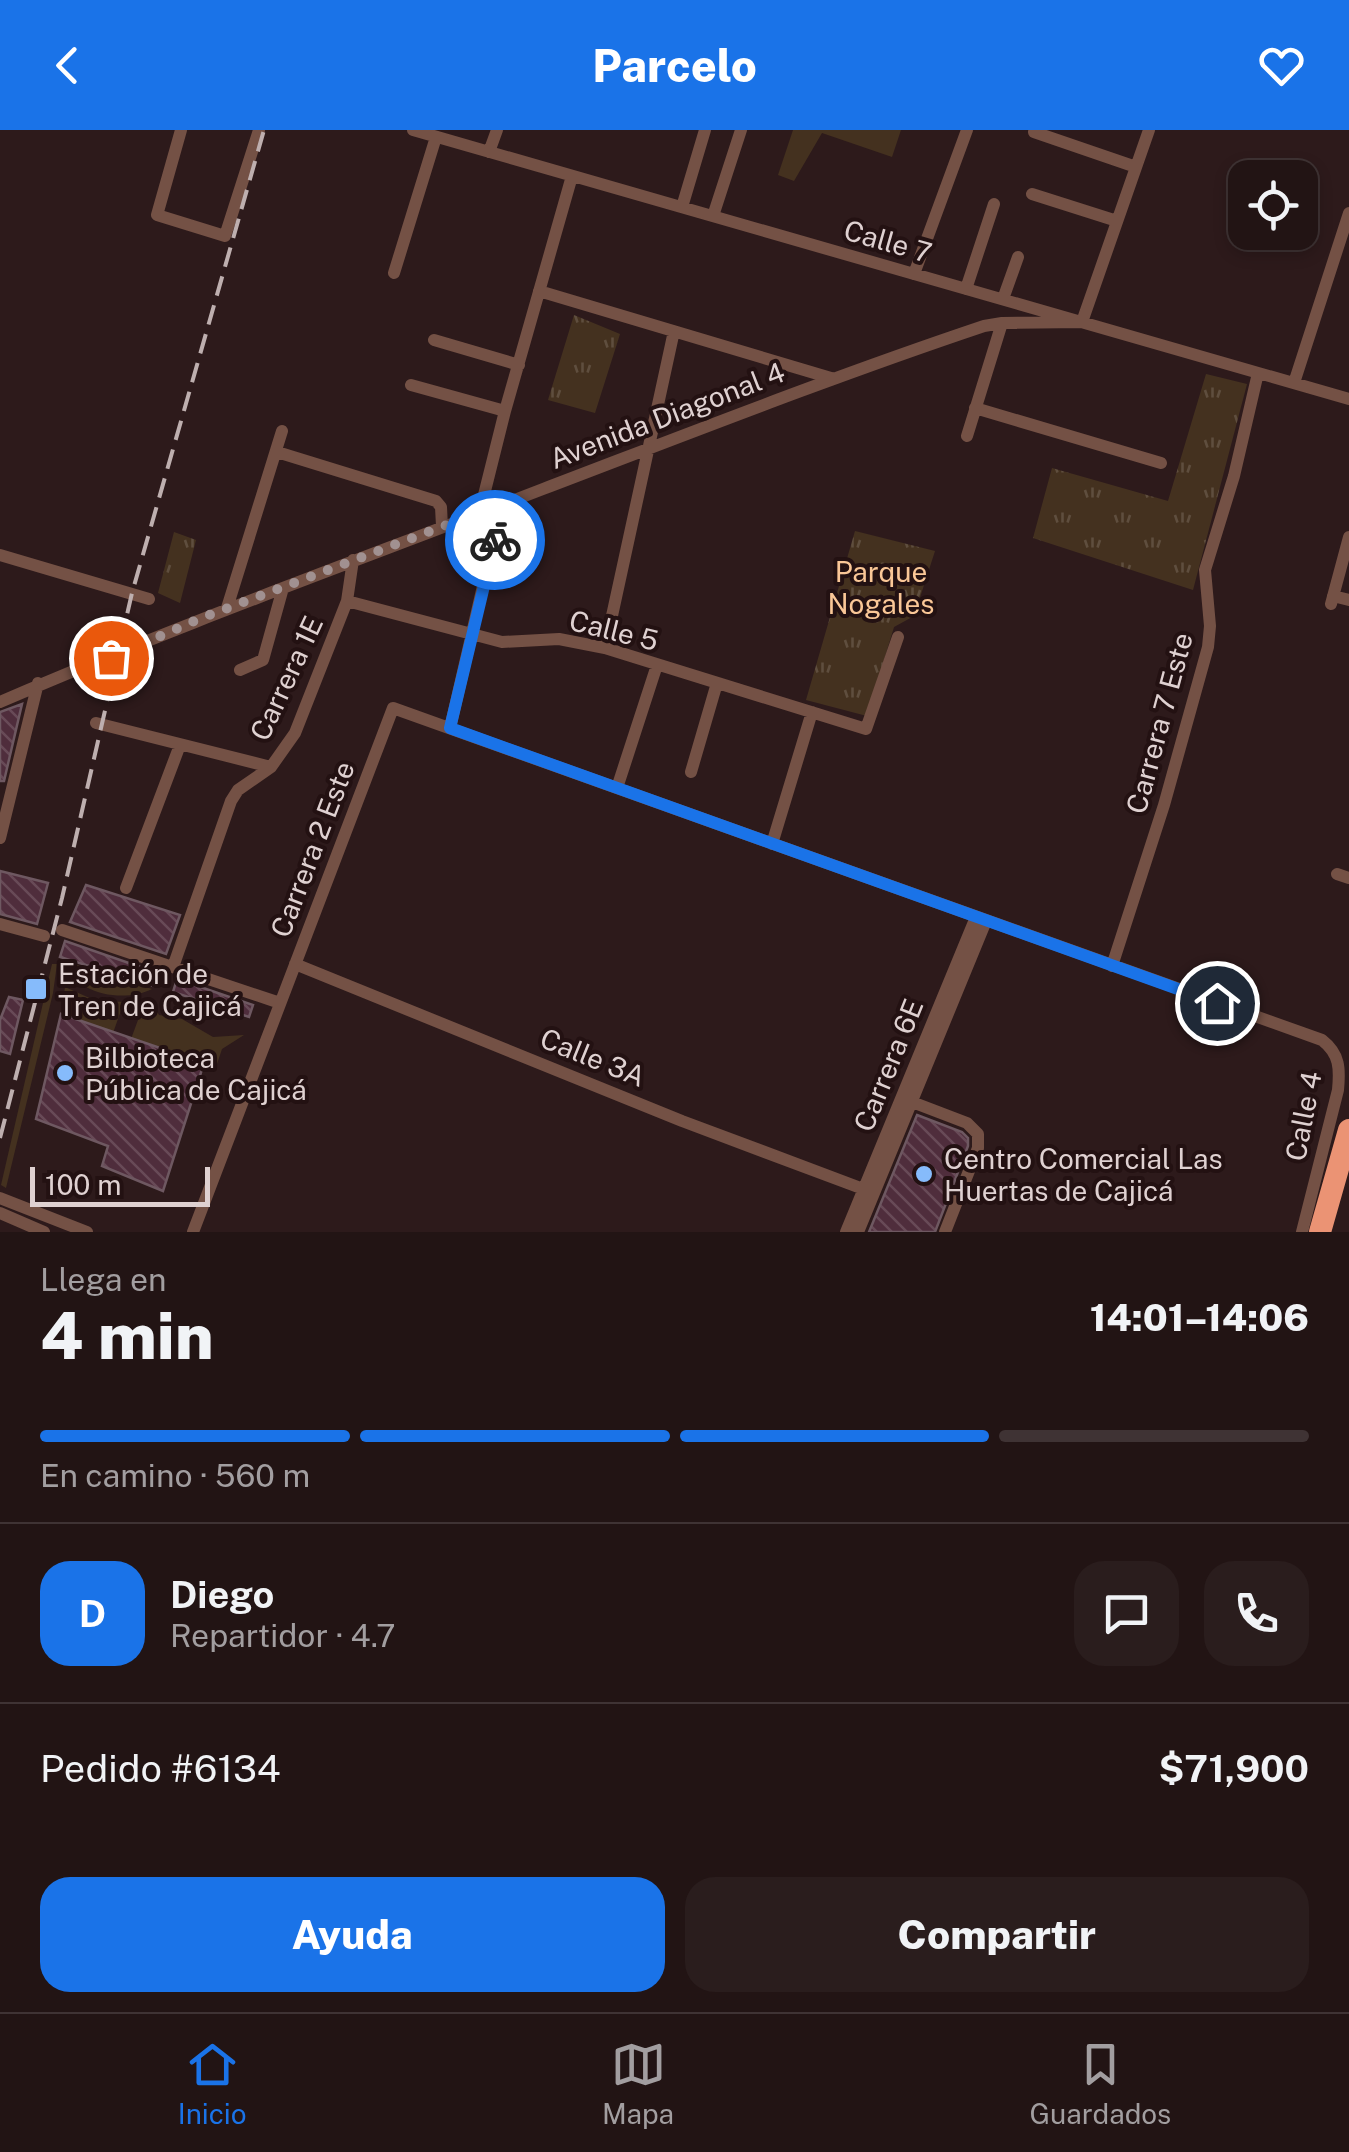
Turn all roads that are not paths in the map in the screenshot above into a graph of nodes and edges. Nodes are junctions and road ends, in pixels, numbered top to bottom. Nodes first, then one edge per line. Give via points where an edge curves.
1 (181, 130) edge
2 (259, 130) edge
3 (414, 130) edge
4 (496, 130) edge
5 (705, 130) edge
6 (741, 130) edge
7 (967, 130) edge
8 (1149, 130) edge
9 (1034, 132) edge
10 (436, 136) junction
11 (489, 152) junction
12 (1136, 167) junction
13 (572, 176) junction
14 (1032, 194) dead end
15 (994, 204) dead end
16 (682, 207) junction
17 (1349, 213) edge
18 (713, 216) junction
19 (1118, 221) junction
20 (1018, 257) dead end
21 (394, 273) dead end
22 (914, 274) junction
23 (966, 289) junction
24 (539, 290) junction
25 (1000, 299) junction
26 (1082, 322) junction
27 (1002, 323) junction
28 (984, 326) junction
29 (674, 331) junction
30 (434, 340) dead end
31 (519, 365) junction
32 (1258, 373) junction
33 (831, 378) junction
34 (1294, 383) junction
35 (411, 385) dead end
36 (1349, 399) edge
37 (975, 408) junction
38 (505, 411) junction
39 (282, 430) dead end
40 (966, 436) dead end
41 (649, 447) junction
42 (277, 452) junction
43 (1161, 463) dead end
44 (502, 504) junction
45 (480, 511) junction
46 (442, 526) junction
47 (1348, 541) edge
48 (0, 556) edge
49 (353, 560) junction
50 (283, 588) junction
51 (148, 599) dead end
52 (1349, 600) edge
53 (348, 601) junction
54 (227, 608) junction
55 (474, 636) junction
56 (898, 637) dead end
57 (605, 648) junction
58 (658, 665) junction
59 (240, 670) dead end
60 (716, 683) junction
61 (38, 684) junction
62 (0, 702) edge
63 (393, 708) joint
64 (812, 712) junction
65 (96, 723) dead end
66 (450, 728) junction
67 (180, 745) junction
68 (270, 768) junction
69 (691, 772) dead end
70 (617, 788) junction
71 (0, 838) edge
72 (772, 844) junction
73 (126, 888) dead end
74 (981, 919) junction
75 (0, 924) edge
76 (62, 930) dead end
77 (44, 936) dead end
78 (295, 964) junction
79 (1112, 966) junction
80 (174, 967) junction
81 (280, 1003) junction
82 (912, 1102) junction
83 (1349, 1130) edge
84 (869, 1191) junction
85 (0, 1198) edge
86 (0, 1214) edge
87 (44, 1232) edge
88 (87, 1232) edge
89 (193, 1232) edge
90 (846, 1232) edge
91 (858, 1232) edge
92 (945, 1232) edge
93 (1302, 1232) edge
94 (1320, 1232) edge

1 - 2 street via 157,214 226,236
3 - 10 street, Calle 7
4 - 11 street
5 - 16 street
6 - 18 street
7 - 22 street
8 - 12 street
9 - 12 street
10 - 11 street, Calle 7
10 - 21 street
11 - 13 street, Calle 7
12 - 19 street
13 - 16 street, Calle 7
13 - 24 street
14 - 19 street
15 - 23 street
16 - 18 street, Calle 7
17 - 34 street
18 - 22 street, Calle 7
19 - 26 street
20 - 25 street
22 - 23 street, Calle 7
23 - 25 street, Calle 7
24 - 29 street
24 - 31 street
25 - 26 street, Calle 7
25 - 28 street
26 - 27 street, Avenida Diagonal 4
26 - 32 street, Calle 7
27 - 28 street, Avenida Diagonal 4
27 - 37 street
28 - 33 street, Avenida Diagonal 4
29 - 33 street
29 - 41 street
30 - 31 street
31 - 38 street
32 - 34 street, Calle 7
32 - 79 street, Carrera 7 Este via 1205,570 1208,647
33 - 41 street, Avenida Diagonal 4
34 - 36 street, Calle 7
35 - 38 street
37 - 40 street
37 - 43 street
38 - 45 street
39 - 42 street
41 - 44 street, Avenida Diagonal 4
41 - 57 street
42 - 46 street via 436,501
42 - 54 street
44 - 45 street, Avenida Diagonal 4
44 - 55 street
45 - 46 street, Avenida Diagonal 4
46 - 49 street, Avenida Diagonal 4
47 - 52 street via 1332,600
48 - 51 street
49 - 50 street, Avenida Diagonal 4
49 - 53 street, Carrera 1E
50 - 54 street, Avenida Diagonal 4
50 - 59 street via 261,663
53 - 55 street, Calle 5
53 - 68 street, Carrera 1E via 295,733
54 - 61 street, Avenida Diagonal 4
55 - 57 street, Calle 5
55 - 66 street
56 - 64 street, Calle 5 via 866,728
57 - 58 street, Calle 5
58 - 60 street, Calle 5
58 - 70 street
60 - 64 street, Calle 5
60 - 69 street
61 - 62 street, Avenida Diagonal 4
61 - 71 street
63 - 66 street, Calle 4
63 - 78 street, Carrera 2 Este
64 - 72 street
65 - 67 street
66 - 70 street, Calle 4
67 - 68 street
67 - 73 street
68 - 80 street, Carrera 1E via 231,802
70 - 72 street, Calle 4
72 - 74 street, Calle 4
74 - 79 street, Calle 4
74 - 82 street, Carrera 6E
74 - 84 street, Carrera 6E
75 - 77 street
76 - 80 street
78 - 81 street, Carrera 2 Este
78 - 84 street, Calle 3A
79 - 93 street, Calle 4 via 1331,1047 1340,1066 1338,1090
80 - 81 street
81 - 89 street, Carrera 2 Este
82 - 84 street, Carrera 6E
82 - 92 street via 967,1123 978,1134
83 - 94 highway
84 - 90 street, Carrera 6E
84 - 91 street, Carrera 6E
85 - 88 street
86 - 87 street

